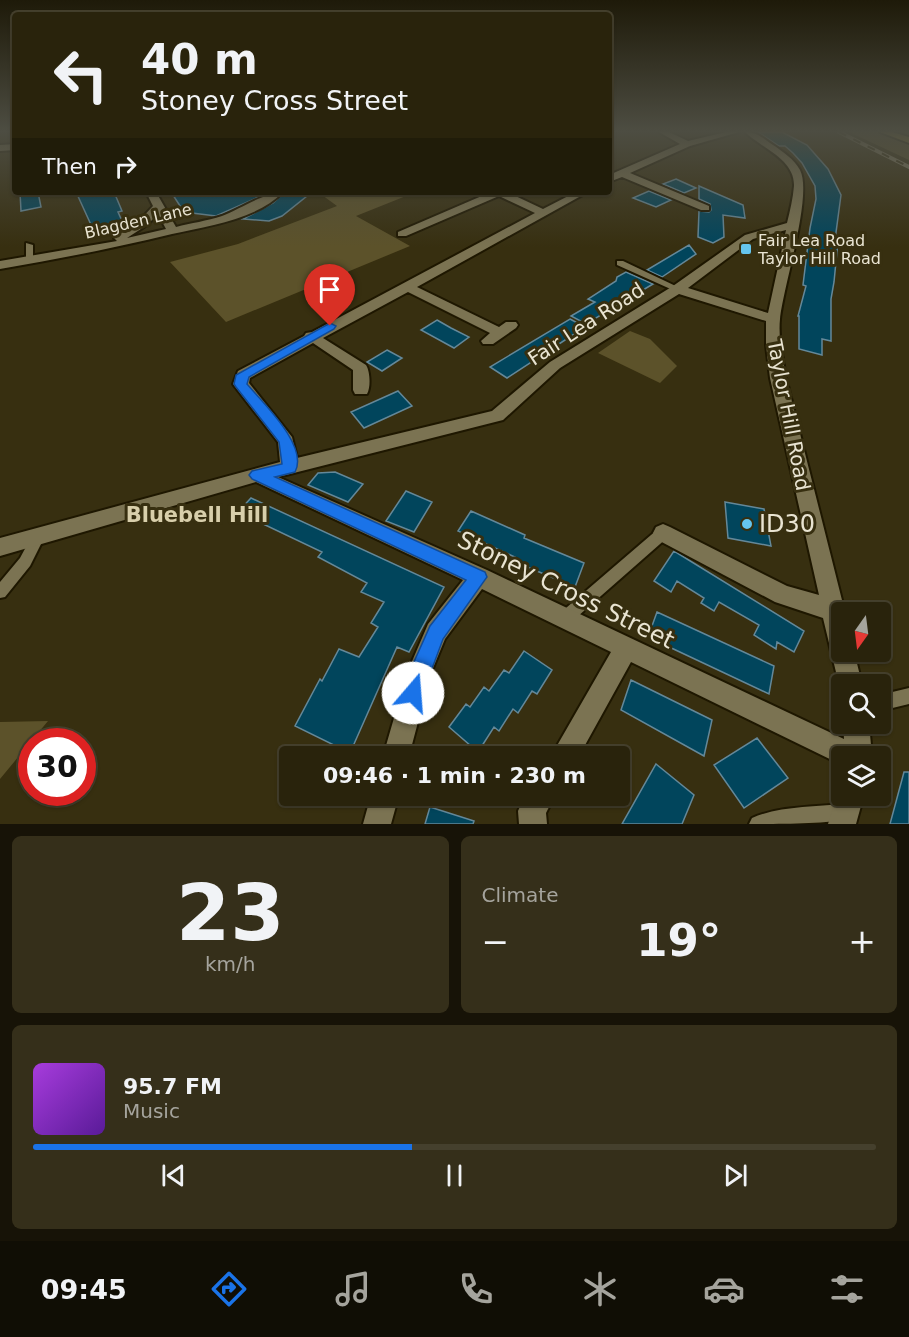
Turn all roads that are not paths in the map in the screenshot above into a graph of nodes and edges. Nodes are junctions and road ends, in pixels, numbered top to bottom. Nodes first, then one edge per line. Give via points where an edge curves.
1 (627, 170) edge
2 (795, 170) edge
3 (621, 173) junction
4 (612, 178) edge
5 (153, 195) edge
6 (273, 195) edge
7 (493, 195) edge
8 (505, 195) edge
9 (577, 195) edge
10 (159, 206) junction
11 (705, 208) dead end
12 (543, 213) junction
13 (793, 225) junction
14 (172, 230) junction
15 (402, 234) dead end
16 (28, 245) dead end
17 (101, 248) junction
18 (30, 260) junction
19 (620, 263) dead end
20 (0, 265) edge
21 (406, 286) junction
22 (678, 289) junction
23 (773, 319) junction
24 (500, 333) dead end
25 (311, 336) junction
26 (361, 390) dead end
27 (290, 468) junction
28 (257, 475) junction
29 (663, 533) joint
30 (39, 536) junction
31 (0, 547) edge
32 (478, 577) junction
33 (0, 592) edge
34 (831, 606) edge
35 (831, 610) edge
36 (564, 619) junction
37 (626, 649) junction
38 (909, 696) edge
39 (891, 700) edge
40 (399, 746) edge
41 (570, 746) edge
42 (831, 746) edge
43 (382, 806) edge
44 (535, 806) edge
45 (846, 810) edge
46 (377, 824) edge
47 (533, 824) edge
48 (758, 824) edge

1 - 3 street
2 - 13 street, Taylor Hill Road via 800,184
3 - 4 street
3 - 11 street
5 - 10 street
6 - 14 street, Blagden Lane via 223,219
7 - 15 street via 422,229
8 - 12 street
9 - 12 street
10 - 14 street
10 - 17 street via 129,233
12 - 21 street
13 - 22 street, Fair Lea Road via 749,237
13 - 23 street, Taylor Hill Road
14 - 17 street, Blagden Lane
16 - 18 lane
17 - 18 street, Blagden Lane
18 - 20 street, Blagden Lane
19 - 22 lane
21 - 24 street
21 - 25 street
22 - 23 street
22 - 27 street, Fair Lea Road via 555,365 497,416
23 - 34 street, Taylor Hill Road via 778,378
25 - 26 street via 361,368
25 - 27 street via 243,375 241,384 286,441
27 - 28 street, Fair Lea Road
28 - 30 street, Fair Lea Road
28 - 32 street, Stoney Cross Street
29 - 35 street via 783,595
29 - 36 lane
30 - 31 street, Fair Lea Road
30 - 33 lane via 25,562
32 - 36 street, Stoney Cross Street
32 - 40 street via 436,633 419,673
36 - 37 street, Stoney Cross Street
37 - 41 street
37 - 42 street, Stoney Cross Street
38 - 39 lane
43 - 46 street
44 - 47 street
45 - 48 lane

